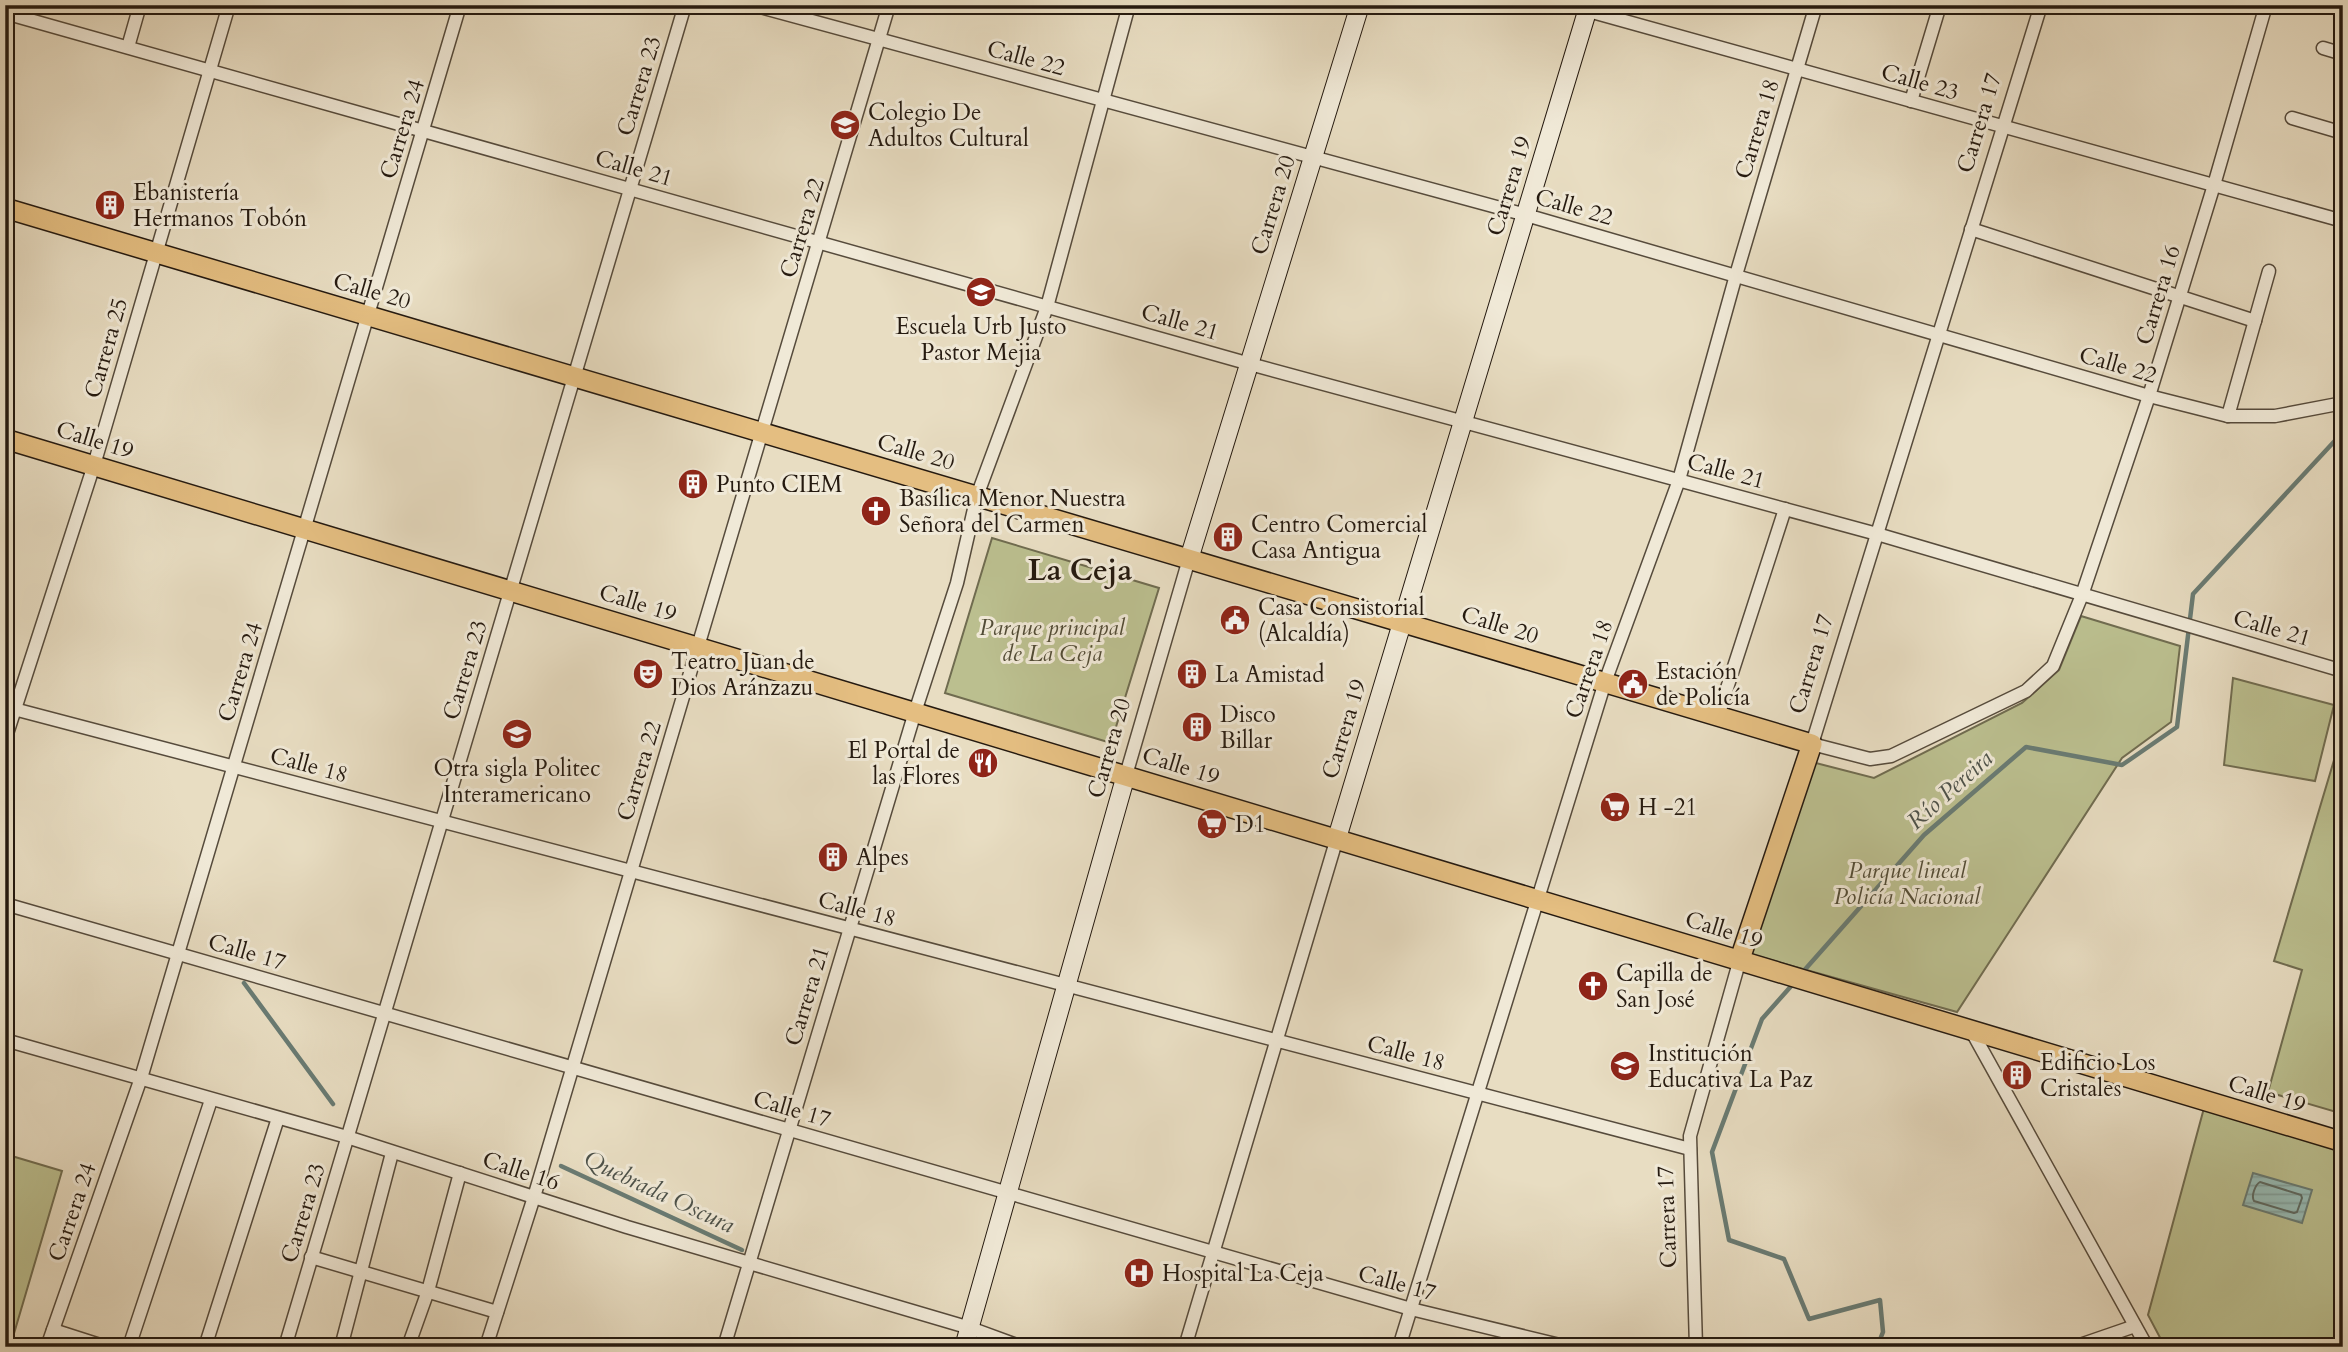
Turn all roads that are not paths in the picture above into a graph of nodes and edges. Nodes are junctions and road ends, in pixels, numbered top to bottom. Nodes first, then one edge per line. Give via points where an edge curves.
1 (140, 5) edge
2 (229, 5) edge
3 (460, 5) edge
4 (685, 5) edge
5 (753, 5) edge
6 (889, 5) edge
7 (1129, 5) edge
8 (1360, 5) edge
9 (1567, 5) edge
10 (1816, 5) edge
11 (1940, 5) edge
12 (2041, 5) edge
13 (2266, 5) edge
14 (1588, 8) edge
15 (5, 13) edge
16 (880, 40) junction
17 (128, 47) junction
18 (2323, 48) dead end
19 (2343, 54) edge
20 (1797, 69) junction
21 (209, 70) junction
22 (1102, 100) junction
23 (1911, 101) junction
24 (2292, 118) dead end
25 (2003, 127) junction
26 (423, 131) junction
27 (2343, 133) edge
28 (1313, 158) junction
29 (2214, 185) junction
30 (630, 189) junction
31 (5, 208) edge
32 (1526, 215) junction
33 (2343, 221) edge
34 (1971, 229) junction
35 (819, 243) junction
36 (156, 253) junction
37 (2269, 271) dead end
38 (1736, 275) junction
39 (2179, 297) junction
40 (1047, 307) junction
41 (368, 316) junction
42 (2255, 321) junction
43 (1939, 333) junction
44 (1250, 364) junction
45 (574, 377) junction
46 (2148, 396) junction
47 (2343, 403) edge
48 (2228, 416) junction
49 (1463, 421) junction
50 (762, 433) junction
51 (5, 439) edge
52 (94, 465) junction
53 (1679, 480) junction
54 (977, 496) junction
55 (1785, 509) junction
56 (304, 528) junction
57 (1877, 534) junction
58 (1189, 559) junction
59 (510, 590) junction
60 (2082, 594) junction
61 (1402, 622) junction
62 (698, 647) junction
63 (2343, 671) edge
64 (1605, 682) junction
65 (14, 709) junction
66 (915, 712) junction
67 (1717, 716) junction
68 (5, 740) edge
69 (1812, 744) junction
70 (233, 767) junction
71 (1126, 775) junction
72 (441, 822) junction
73 (1337, 838) junction
74 (632, 871) junction
75 (1539, 899) junction
76 (5, 904) edge
77 (850, 929) junction
78 (177, 954) junction
79 (1740, 959) junction
80 (1067, 985) junction
81 (384, 1013) junction
82 (1971, 1030) junction
83 (5, 1040) edge
84 (1276, 1040) junction
85 (573, 1067) junction
86 (141, 1077) junction
87 (1477, 1093) junction
88 (211, 1100) junction
89 (278, 1118) junction
90 (789, 1130) junction
91 (347, 1138) junction
92 (2343, 1142) edge
93 (1690, 1149) junction
94 (392, 1153) junction
95 (460, 1173) junction
96 (1008, 1193) junction
97 (534, 1197) junction
98 (1213, 1253) junction
99 (311, 1257) junction
100 (749, 1262) junction
101 (362, 1271) junction
102 (428, 1291) junction
103 (1411, 1310) junction
104 (497, 1311) junction
105 (2136, 1326) junction
106 (970, 1328) junction
107 (53, 1331) junction
108 (47, 1347) edge
109 (106, 1347) edge
110 (129, 1347) edge
111 (205, 1347) edge
112 (285, 1347) edge
113 (341, 1347) edge
114 (408, 1347) edge
115 (486, 1347) edge
116 (724, 1347) edge
117 (964, 1347) edge
118 (1022, 1347) edge
119 (1185, 1347) edge
120 (1399, 1347) edge
121 (1568, 1347) edge
122 (1696, 1347) edge
123 (2074, 1347) edge
124 (2147, 1347) edge

1 - 17 street
2 - 21 street, Carrera 25
3 - 26 street, Carrera 24
4 - 30 street, Carrera 23
5 - 16 street, Calle 22
6 - 16 street, Carrera 22
7 - 22 street, Carrera 21
8 - 28 main road, Carrera 20
9 - 14 street, Calle 23
10 - 20 street, Carrera 18
11 - 23 street
12 - 25 street, Carrera 17
13 - 29 street, Carrera 16
14 - 20 street, Calle 23
14 - 32 main road, Carrera 19
15 - 17 street, Calle 21
16 - 22 street, Calle 22
16 - 35 street, Carrera 22
17 - 21 street, Calle 21
18 - 19 street
20 - 23 street, Calle 23
20 - 38 street, Carrera 18
21 - 26 street, Calle 21
21 - 36 street, Carrera 25
22 - 28 street, Calle 22
22 - 40 street, Carrera 21
23 - 25 street, Calle 23
24 - 27 street
25 - 29 street, Calle 23
25 - 34 street, Carrera 17
26 - 30 street, Calle 21
26 - 41 street, Carrera 24
28 - 32 street, Calle 22
28 - 44 main road, Carrera 20
29 - 33 street, Calle 23
29 - 39 street, Carrera 16
30 - 35 street, Calle 21
30 - 45 street, Carrera 23
31 - 36 main road, Calle 20
32 - 38 street, Calle 22
32 - 49 main road, Carrera 19
34 - 39 street
34 - 43 street, Carrera 17
35 - 40 street, Calle 21
35 - 50 street, Carrera 22
36 - 41 main road, Calle 20
36 - 52 street, Carrera 25
37 - 42 street
38 - 43 street, Calle 22
38 - 53 street, Carrera 18
39 - 42 street
39 - 46 street, Carrera 16
40 - 44 street, Calle 21
40 - 54 street, Carrera 21
41 - 45 main road, Calle 20
41 - 56 street, Carrera 24
42 - 48 street
43 - 46 street, Calle 22
43 - 57 street, Carrera 17
44 - 49 street, Calle 21
44 - 58 main road, Carrera 20
45 - 50 main road, Calle 20
45 - 59 street, Carrera 23
46 - 48 street, Calle 22
46 - 60 street, Carrera 16
47 - 48 street, Calle 22 via 2275,416
49 - 53 street, Calle 21
49 - 61 main road, Carrera 19
50 - 54 main road, Calle 20
50 - 62 street, Carrera 22
51 - 52 main road, Calle 19
52 - 56 main road, Calle 19
52 - 65 street, Carrera 25
53 - 55 street, Calle 21
53 - 64 street, Carrera 18
54 - 58 main road, Calle 20
54 - 66 street, Carrera 21 via 960,573
55 - 57 street, Calle 21
55 - 67 street
56 - 59 main road, Calle 19
56 - 70 street, Carrera 24
57 - 60 street, Calle 21
57 - 69 street, Carrera 17
58 - 61 main road, Calle 20
58 - 71 street, Carrera 20
59 - 62 main road, Calle 19
59 - 72 street, Carrera 23
60 - 63 street, Calle 21
60 - 69 street, Carrera 16 via 2053,666 2025,691 1891,755 1871,759
61 - 64 main road, Calle 20
61 - 73 main road, Carrera 19
62 - 66 main road, Calle 19
62 - 74 street, Carrera 22
64 - 67 main road, Calle 20
64 - 75 street, Carrera 18
65 - 68 street, Carrera 25
65 - 70 street, Calle 18
66 - 71 main road, Calle 19
66 - 77 street, Carrera 21
67 - 69 main road, Calle 20
69 - 79 main road, Carrera 17
70 - 72 street, Calle 18
70 - 78 street, Carrera 24
71 - 73 main road, Calle 19
71 - 80 main road, Carrera 20
72 - 74 street, Calle 18
72 - 81 street, Carrera 23
73 - 75 main road, Calle 19
73 - 84 street, Carrera 19
74 - 77 street, Calle 18
74 - 85 street, Carrera 22
75 - 79 main road, Calle 19
75 - 87 street, Carrera 18
76 - 78 street, Calle 17
77 - 80 street, Calle 18
77 - 90 street, Carrera 21
78 - 81 street, Calle 17
78 - 86 street, Carrera 24
79 - 82 main road, Calle 19
79 - 93 street, Carrera 17
80 - 84 street, Calle 18
80 - 96 main road, Carrera 20
81 - 85 street, Calle 17
81 - 91 street, Carrera 23
82 - 92 main road, Calle 19
82 - 105 street
83 - 86 street, Calle 16
84 - 87 street, Calle 18
84 - 98 street, Carrera 19
85 - 90 street, Calle 17
85 - 97 street, Carrera 22
86 - 88 street, Calle 16
86 - 107 street, Carrera 24
87 - 93 street, Calle 18
87 - 103 street, Carrera 18
88 - 89 street, Calle 16
88 - 110 street
89 - 91 street, Calle 16
89 - 111 street
90 - 96 street, Calle 17
90 - 100 street, Carrera 21
91 - 94 street, Calle 16
91 - 99 street, Carrera 23
93 - 122 street, Carrera 17
94 - 95 street, Calle 16
94 - 101 street
95 - 97 street, Calle 16
95 - 102 street
96 - 98 street, Calle 17
96 - 106 main road, Carrera 20
97 - 100 street, Calle 16
97 - 104 street, Carrera 22
98 - 103 street, Calle 17
98 - 119 street, Carrera 19
99 - 101 street
99 - 112 street, Carrera 23
100 - 106 street, Calle 16
100 - 116 street, Carrera 21
101 - 102 street
101 - 113 street
102 - 104 street
102 - 114 street
103 - 120 street, Carrera 18
103 - 121 street, Calle 17
104 - 115 street, Carrera 22
105 - 123 street
105 - 124 street
106 - 117 main road, Carrera 20
106 - 118 street, Calle 16
107 - 108 street, Carrera 24
107 - 109 street

